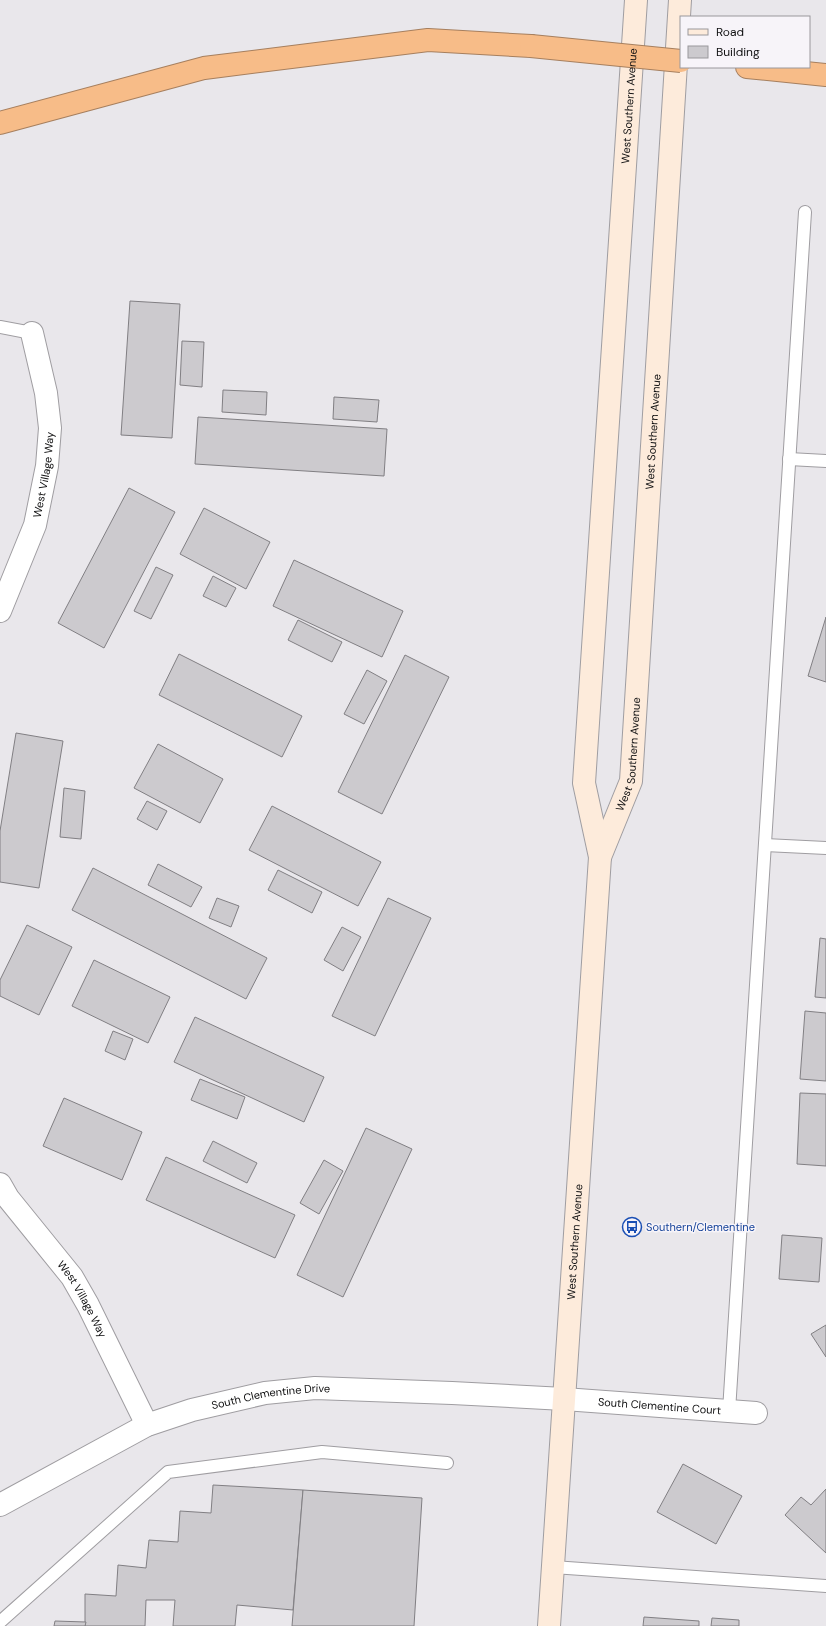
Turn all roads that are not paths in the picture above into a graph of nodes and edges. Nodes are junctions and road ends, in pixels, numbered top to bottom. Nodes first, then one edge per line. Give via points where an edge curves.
1 (636, 0) edge
2 (680, 0) edge
3 (680, 61) edge
4 (758, 68) edge
5 (826, 75) edge
6 (0, 123) edge
7 (805, 212) dead end
8 (0, 327) edge
9 (32, 333) joint
10 (790, 459) junction
11 (826, 461) edge
12 (0, 612) edge
13 (765, 845) junction
14 (826, 848) edge
15 (600, 857) junction
16 (0, 1184) edge
17 (564, 1399) junction
18 (729, 1411) junction
19 (756, 1413) dead end
20 (147, 1425) junction
21 (447, 1463) dead end
22 (0, 1505) edge
23 (553, 1567) junction
24 (826, 1586) edge
25 (0, 1622) edge
26 (549, 1626) edge

1 - 15 main road, West Southern Avenue via 584,783
2 - 15 main road, West Southern Avenue via 631,781
3 - 6 highway, bridge via 531,46 428,40 204,68
4 - 5 highway
7 - 10 lane
8 - 9 lane
9 - 12 street, West Village Way via 50,428 47,466 35,525
10 - 11 lane
10 - 13 lane
13 - 14 lane
13 - 18 lane
15 - 17 main road, West Southern Avenue
16 - 20 street, West Village Way via 8,1198 72,1277
17 - 18 street, South Clementine Court
17 - 20 street, South Clementine Drive via 315,1388 265,1393 192,1410
17 - 23 main road, West Southern Avenue
18 - 19 street, South Clementine Court
20 - 22 street, South Clementine Drive
21 - 25 lane via 322,1452 168,1472
23 - 24 lane
23 - 26 main road, West Southern Avenue

